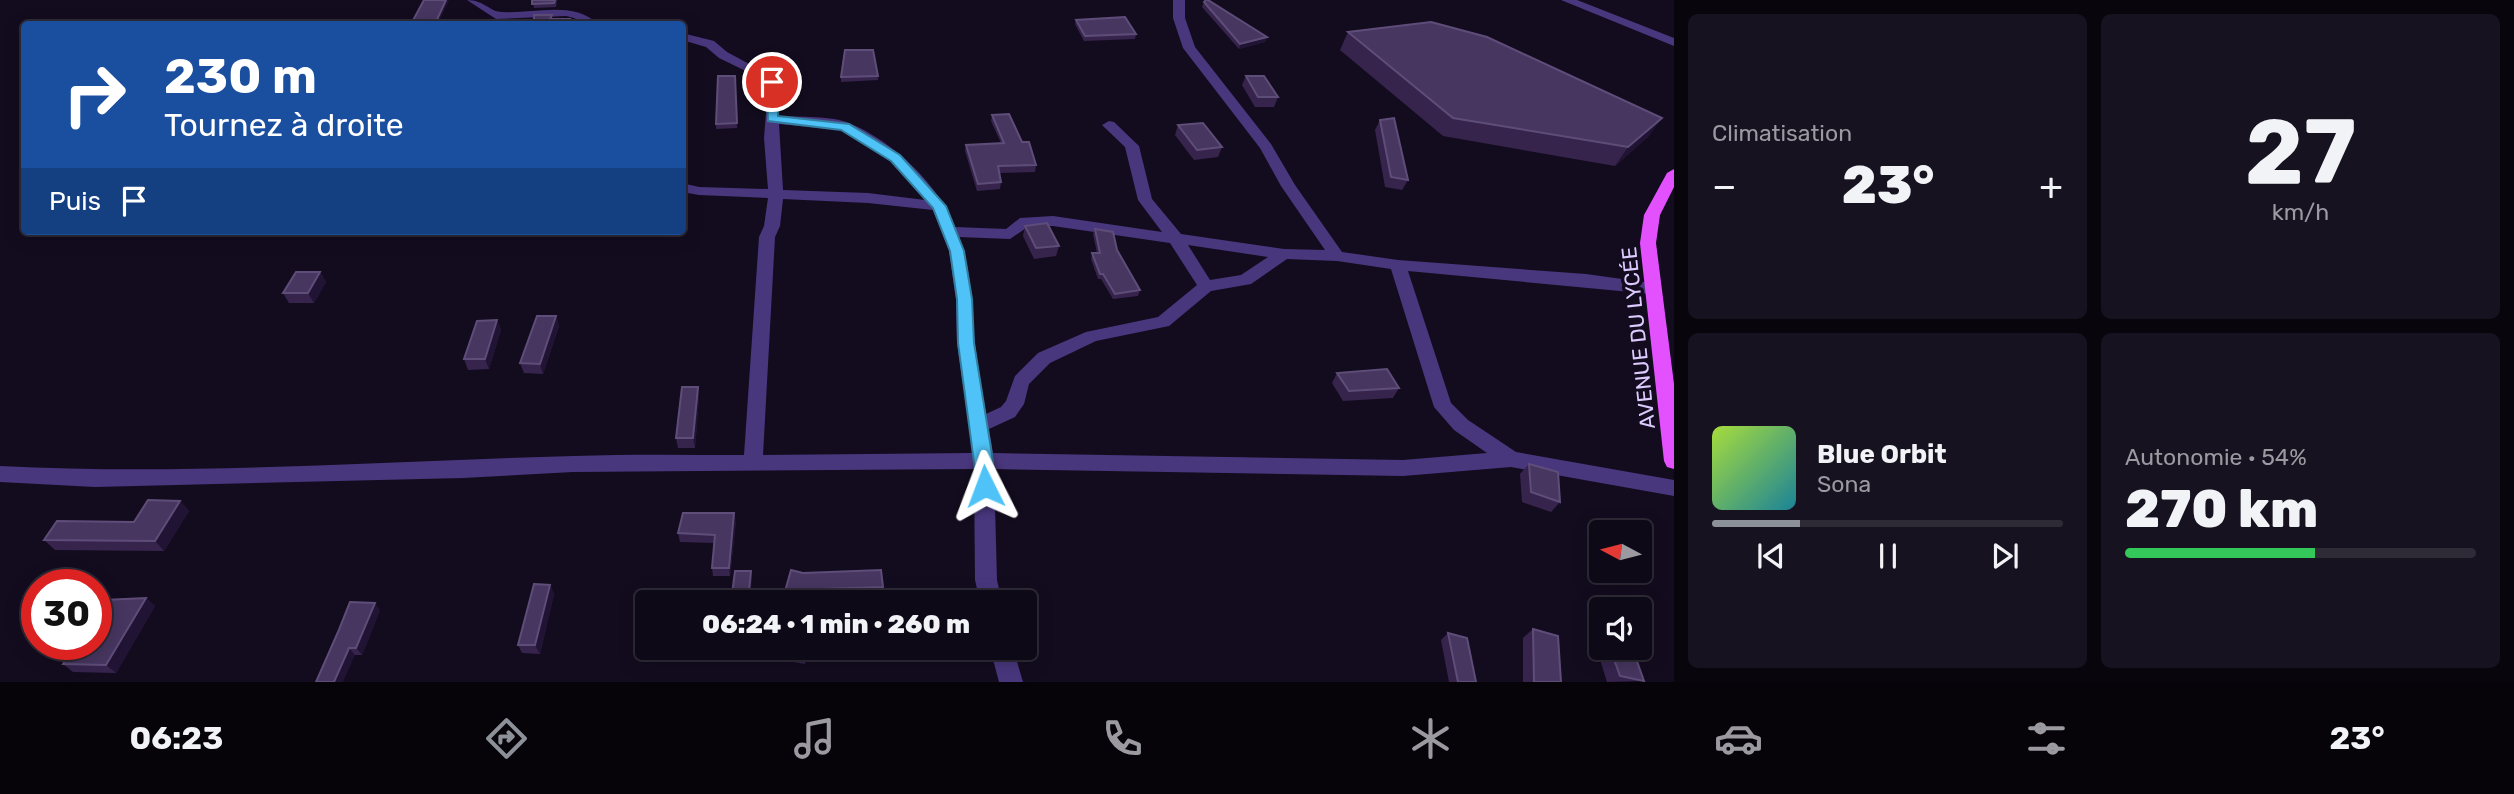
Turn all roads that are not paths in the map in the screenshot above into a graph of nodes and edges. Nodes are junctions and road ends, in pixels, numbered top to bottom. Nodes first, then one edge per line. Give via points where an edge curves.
1 (473, 0) edge
2 (1179, 0) edge
3 (1567, 0) edge
4 (588, 21) edge
5 (686, 37) edge
6 (1674, 42) edge
7 (772, 119) junction
8 (1109, 125) dead end
9 (1674, 173) edge
10 (686, 188) edge
11 (776, 194) junction
12 (939, 206) junction
13 (949, 232) junction
14 (1174, 236) junction
15 (1284, 254) junction
16 (1337, 256) junction
17 (1398, 265) junction
18 (1206, 286) junction
19 (1652, 288) junction
20 (979, 425) junction
21 (1673, 436) edge
22 (1511, 459) junction
23 (984, 461) junction
24 (1674, 461) edge
25 (754, 464) junction
26 (0, 474) edge
27 (1674, 488) edge
28 (988, 590) edge
29 (1005, 660) edge
30 (1011, 682) edge

1 - 4 street via 496,16 566,13
2 - 16 street via 1179,18 1189,48 1266,147
3 - 6 street
5 - 7 street via 702,40 769,78 774,87
7 - 11 street
7 - 12 street via 845,126 896,158
8 - 14 street via 1132,146 1146,200
9 - 19 main road, AVENUE DU LYCÉE via 1652,215 1648,243
10 - 11 street
11 - 12 street
11 - 25 street via 767,237
12 - 13 street
13 - 14 street via 1010,234 1020,223 1041,221
13 - 20 street via 957,251
14 - 15 street
14 - 18 street
15 - 16 street
15 - 18 street via 1245,280
16 - 17 street
17 - 19 street
17 - 22 street via 1443,407
18 - 20 street via 1163,322 1092,336 1044,358 1021,381 1008,412
19 - 21 main road, AVENUE DU LYCÉE
20 - 23 street
21 - 24 main road, AVENUE DU LYCÉE
22 - 23 street via 1403,468
22 - 27 street
23 - 25 street
23 - 28 street
25 - 26 street via 573,464 95,479
29 - 30 street

